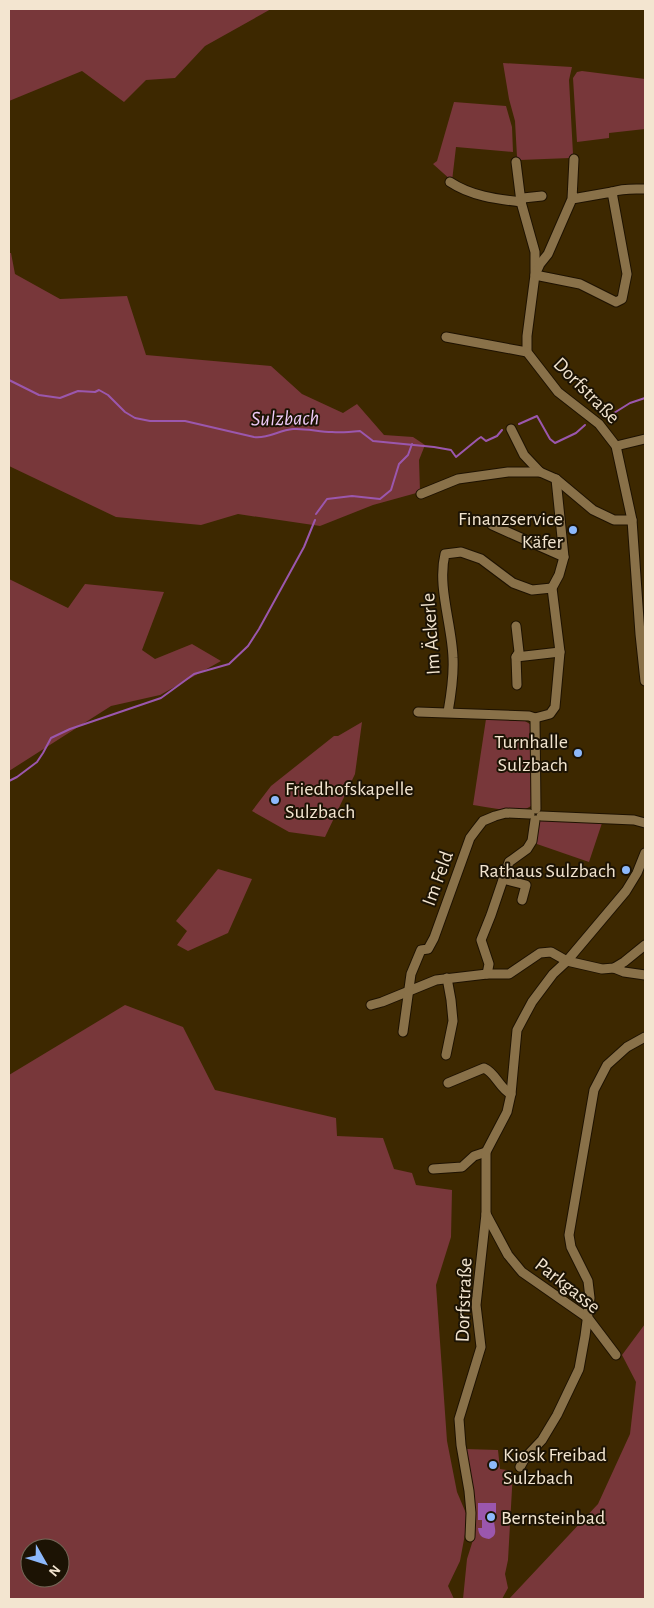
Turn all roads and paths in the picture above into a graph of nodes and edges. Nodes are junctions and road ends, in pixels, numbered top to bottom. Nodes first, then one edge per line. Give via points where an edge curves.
1 (574, 159) dead end
2 (516, 162) dead end
3 (450, 182) dead end
4 (645, 189) edge
5 (612, 192) junction
6 (542, 196) dead end
7 (572, 199) junction
8 (521, 202) junction
9 (535, 275) junction
10 (446, 337) dead end
11 (528, 352) junction
12 (511, 429) dead end
13 (645, 439) edge
14 (616, 446) junction
15 (540, 472) junction
16 (556, 479) junction
17 (421, 494) dead end
18 (632, 520) junction
19 (492, 525) dead end
20 (564, 557) junction
21 (552, 588) junction
22 (516, 626) dead end
23 (642, 634) edge
24 (560, 652) junction
25 (516, 657) junction
26 (645, 681) edge
27 (517, 685) dead end
28 (418, 712) dead end
29 (448, 712) junction
30 (535, 718) junction
31 (536, 815) junction
32 (645, 823) edge
33 (645, 853) edge
34 (503, 879) junction
35 (522, 900) dead end
36 (645, 945) edge
37 (567, 961) junction
38 (614, 968) junction
39 (488, 974) junction
40 (645, 975) edge
41 (447, 978) junction
42 (408, 990) junction
43 (371, 1004) dead end
44 (403, 1032) dead end
45 (645, 1037) edge
46 (446, 1055) dead end
47 (448, 1083) dead end
48 (511, 1094) junction
49 (486, 1152) junction
50 (433, 1169) dead end
51 (486, 1214) junction
52 (588, 1318) junction
53 (616, 1355) dead end
54 (520, 1467) dead end
55 (470, 1537) dead end

1 - 7 street
2 - 8 street, Dorfstraße
3 - 8 street via 477,195
4 - 5 street
5 - 7 street
5 - 9 street via 627,274 622,299 616,302 580,284
6 - 8 street via 523,198
7 - 9 street, Dorfstraße
8 - 9 street, Dorfstraße via 535,252
9 - 11 street, Dorfstraße
10 - 11 street
11 - 14 street, Dorfstraße via 558,392 599,424
12 - 15 street via 524,454
13 - 14 street
14 - 18 street, Dorfstraße
15 - 16 street
15 - 17 street via 508,472 458,479
16 - 18 street via 593,510 614,520
16 - 20 street
18 - 23 street, Dorfstraße
19 - 20 street
20 - 21 street
21 - 24 street
21 - 29 street, Im Äckerle via 532,590 513,583 481,559 461,552 445,554 442,563 453,659
22 - 25 street via 519,652
23 - 26 street, Dorfstraße
24 - 25 street
24 - 30 street via 555,707 550,714
25 - 27 street
28 - 29 street
29 - 30 street
30 - 31 street
31 - 32 street
31 - 34 street via 532,841 527,849 509,862
31 - 42 street, Im Feld via 506,813 495,816 483,821 470,838 434,938 428,949 421,950
33 - 37 street, Dorfstraße via 632,883
34 - 35 street via 526,885
34 - 39 street via 481,940 489,964
36 - 38 street
37 - 38 street via 602,969
37 - 39 street via 552,952 540,953 509,974
37 - 48 street, Dorfstraße via 542,988 517,1030
38 - 40 street
39 - 41 street
41 - 42 street
41 - 46 street via 452,1021
42 - 43 street
42 - 44 street
45 - 52 street via 627,1047 607,1065 594,1090 569,1235 571,1247 588,1281
47 - 48 street via 484,1068 491,1071 505,1091
48 - 49 street, Dorfstraße via 506,1112
49 - 50 street via 474,1156 462,1167
49 - 51 street, Dorfstraße
51 - 52 street, Parkgasse via 508,1255 522,1272
51 - 55 street, Dorfstraße via 476,1305 481,1347 459,1419 460,1445 469,1491
52 - 53 street, Parkgasse
52 - 54 street via 579,1369 542,1440

